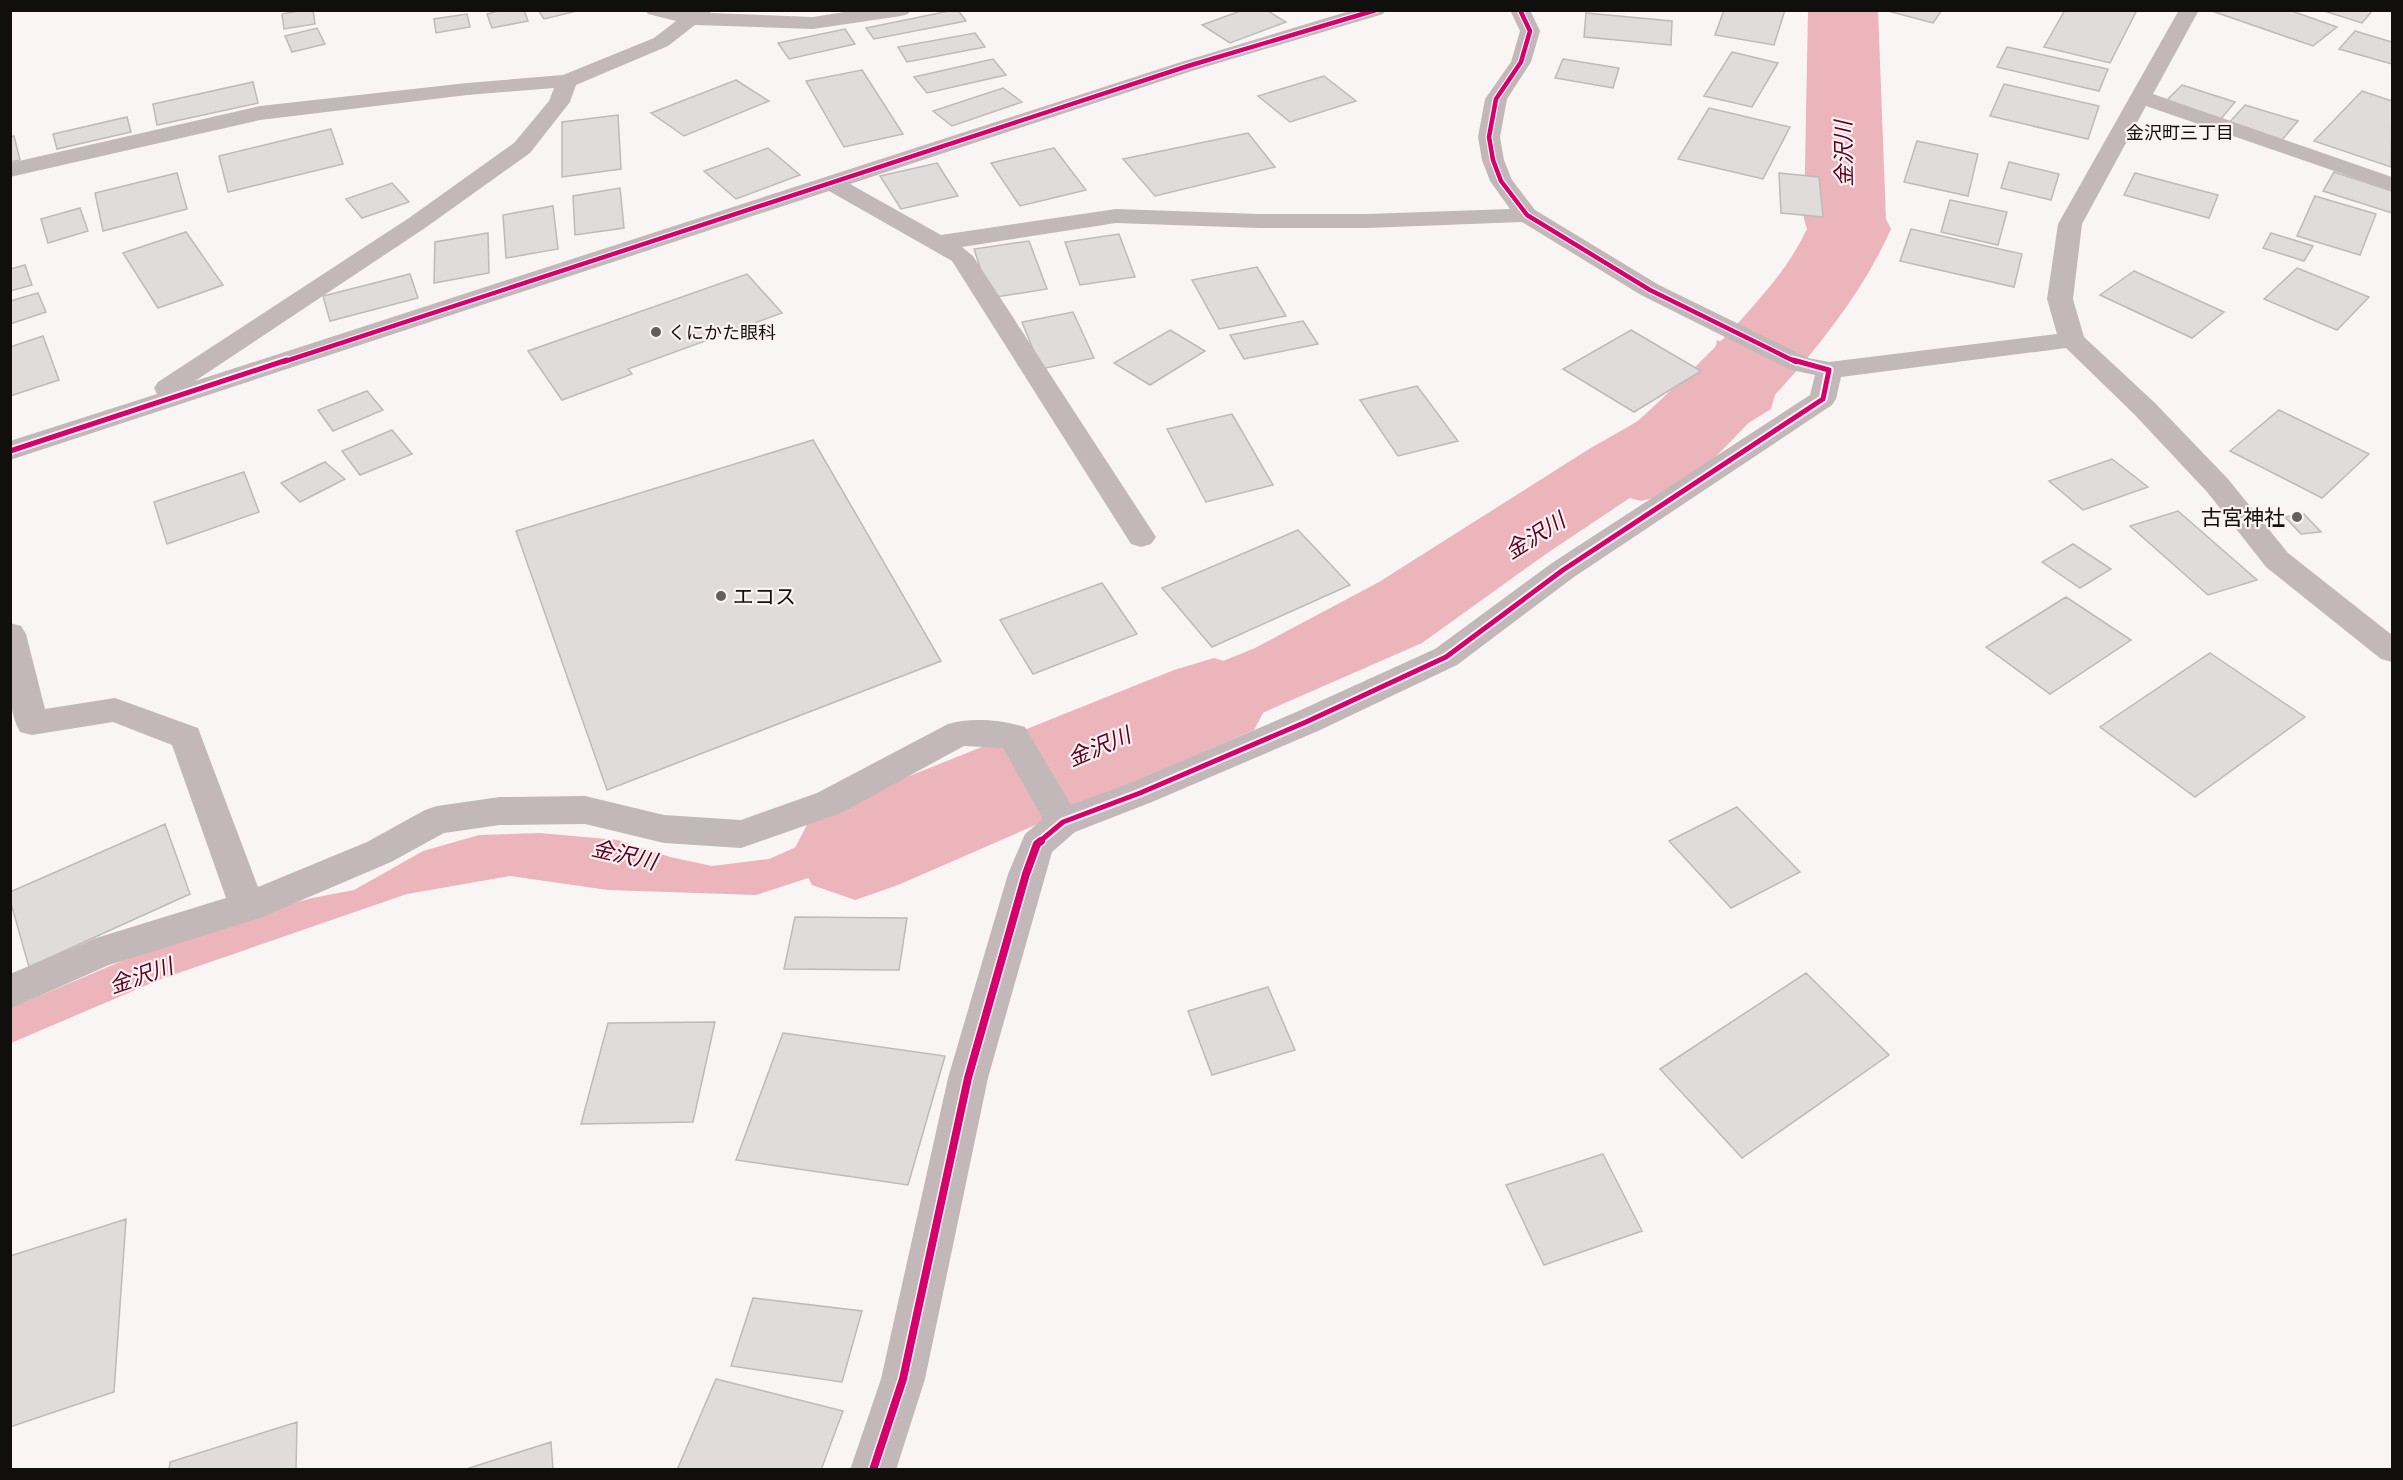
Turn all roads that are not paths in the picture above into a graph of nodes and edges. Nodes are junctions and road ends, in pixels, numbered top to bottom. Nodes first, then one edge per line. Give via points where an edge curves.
1 (655, 10) edge
2 (901, 10) edge
3 (1376, 10) edge
4 (1520, 10) edge
5 (2189, 10) edge
6 (699, 15) edge
7 (567, 81) junction
8 (2140, 97) junction
9 (10, 170) edge
10 (832, 183) junction
11 (2392, 184) edge
12 (1527, 215) junction
13 (937, 243) junction
14 (2072, 340) junction
15 (1815, 367) junction
16 (131, 412) junction
17 (10, 451) edge
18 (1141, 537) dead end
19 (10, 634) edge
20 (2392, 651) edge
21 (1063, 822) junction
22 (247, 907) junction
23 (10, 993) edge
24 (873, 1470) edge

1 - 6 street
2 - 6 street via 813,23
3 - 10 street via 1188,66
4 - 12 street via 1530,32 1521,62 1496,99 1489,137 1501,181
5 - 8 street
6 - 7 street via 661,42
7 - 9 street via 260,113
7 - 16 street via 559,102 522,148 407,230
8 - 11 street
8 - 14 street via 2070,224 2060,299
10 - 13 street
10 - 16 street
12 - 13 street via 1367,221 1116,216
12 - 15 street via 1650,290 1740,336
13 - 18 street via 961,256
14 - 15 street
14 - 20 street via 2218,486 2277,560
15 - 21 street via 1822,399 1563,570 1446,657 1140,794
16 - 17 street
19 - 22 street via 32,723 115,710 186,737
21 - 22 street via 1013,736 960,733 830,803 741,834 664,829 585,810 500,811 437,820 380,852
21 - 24 street via 1037,844 1026,874 968,1078 903,1379
22 - 23 street via 124,944

